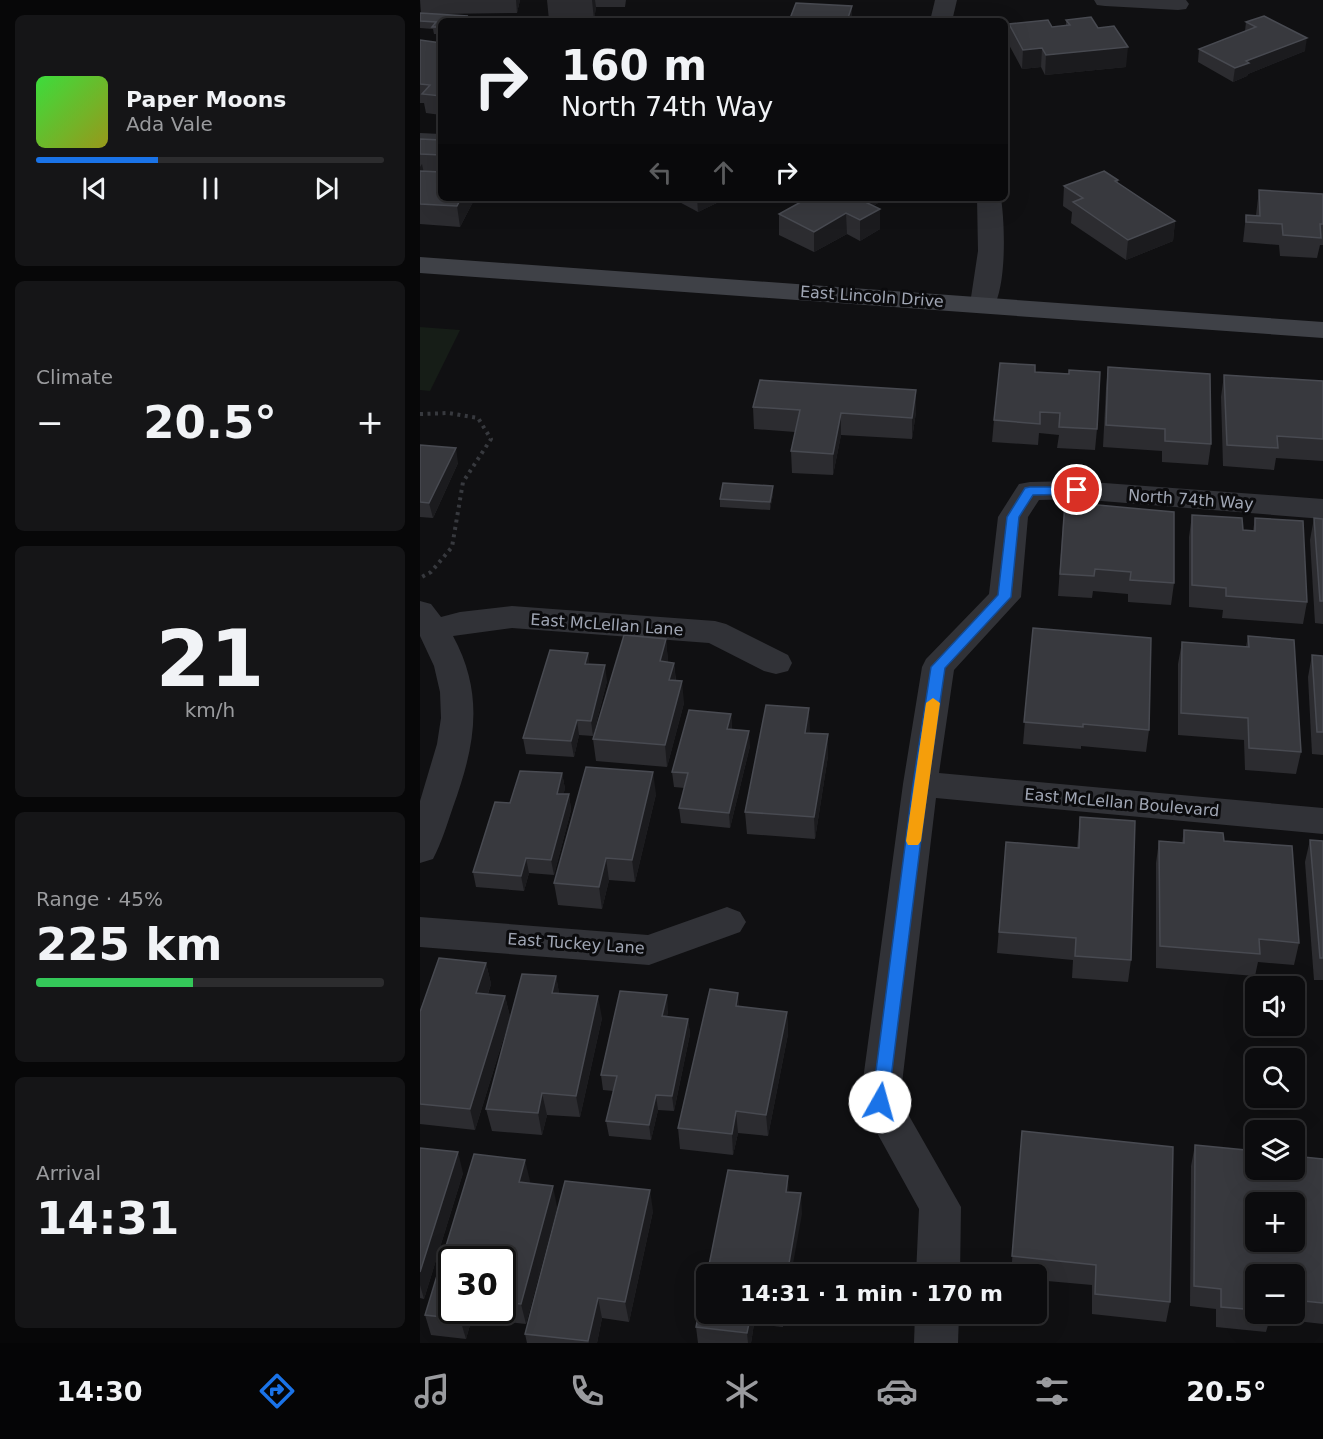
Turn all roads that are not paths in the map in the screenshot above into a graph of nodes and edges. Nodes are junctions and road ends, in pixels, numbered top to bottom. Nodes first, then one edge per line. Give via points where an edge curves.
1 (946, 0) edge
2 (1105, 0) edge
3 (1178, 4) dead end
4 (942, 18) edge
5 (420, 137) edge
6 (438, 138) edge
7 (989, 201) edge
8 (420, 265) edge
9 (982, 304) junction
10 (1323, 330) edge
11 (1323, 509) edge
12 (427, 622) edge
13 (776, 663) dead end
14 (920, 784) junction
15 (1323, 821) edge
16 (420, 849) edge
17 (728, 922) dead end
18 (420, 932) edge
19 (938, 1264) edge
20 (937, 1324) edge
21 (936, 1343) edge

1 - 4 street
2 - 3 street
5 - 6 lane
7 - 9 street via 988,281
8 - 9 main road, East Lincoln Drive
9 - 10 main road, East Lincoln Drive
11 - 14 street, North 74th Way via 1077,490 1030,491 1013,517 1005,597 938,667
12 - 13 street, East McLellan Lane via 512,617 715,632
12 - 16 street via 447,654 455,680 459,718 449,768
14 - 15 street, East McLellan Boulevard
14 - 19 street, North 74th Way via 880,1102 940,1208
17 - 18 street, East Tuckey Lane via 649,950
20 - 21 street

